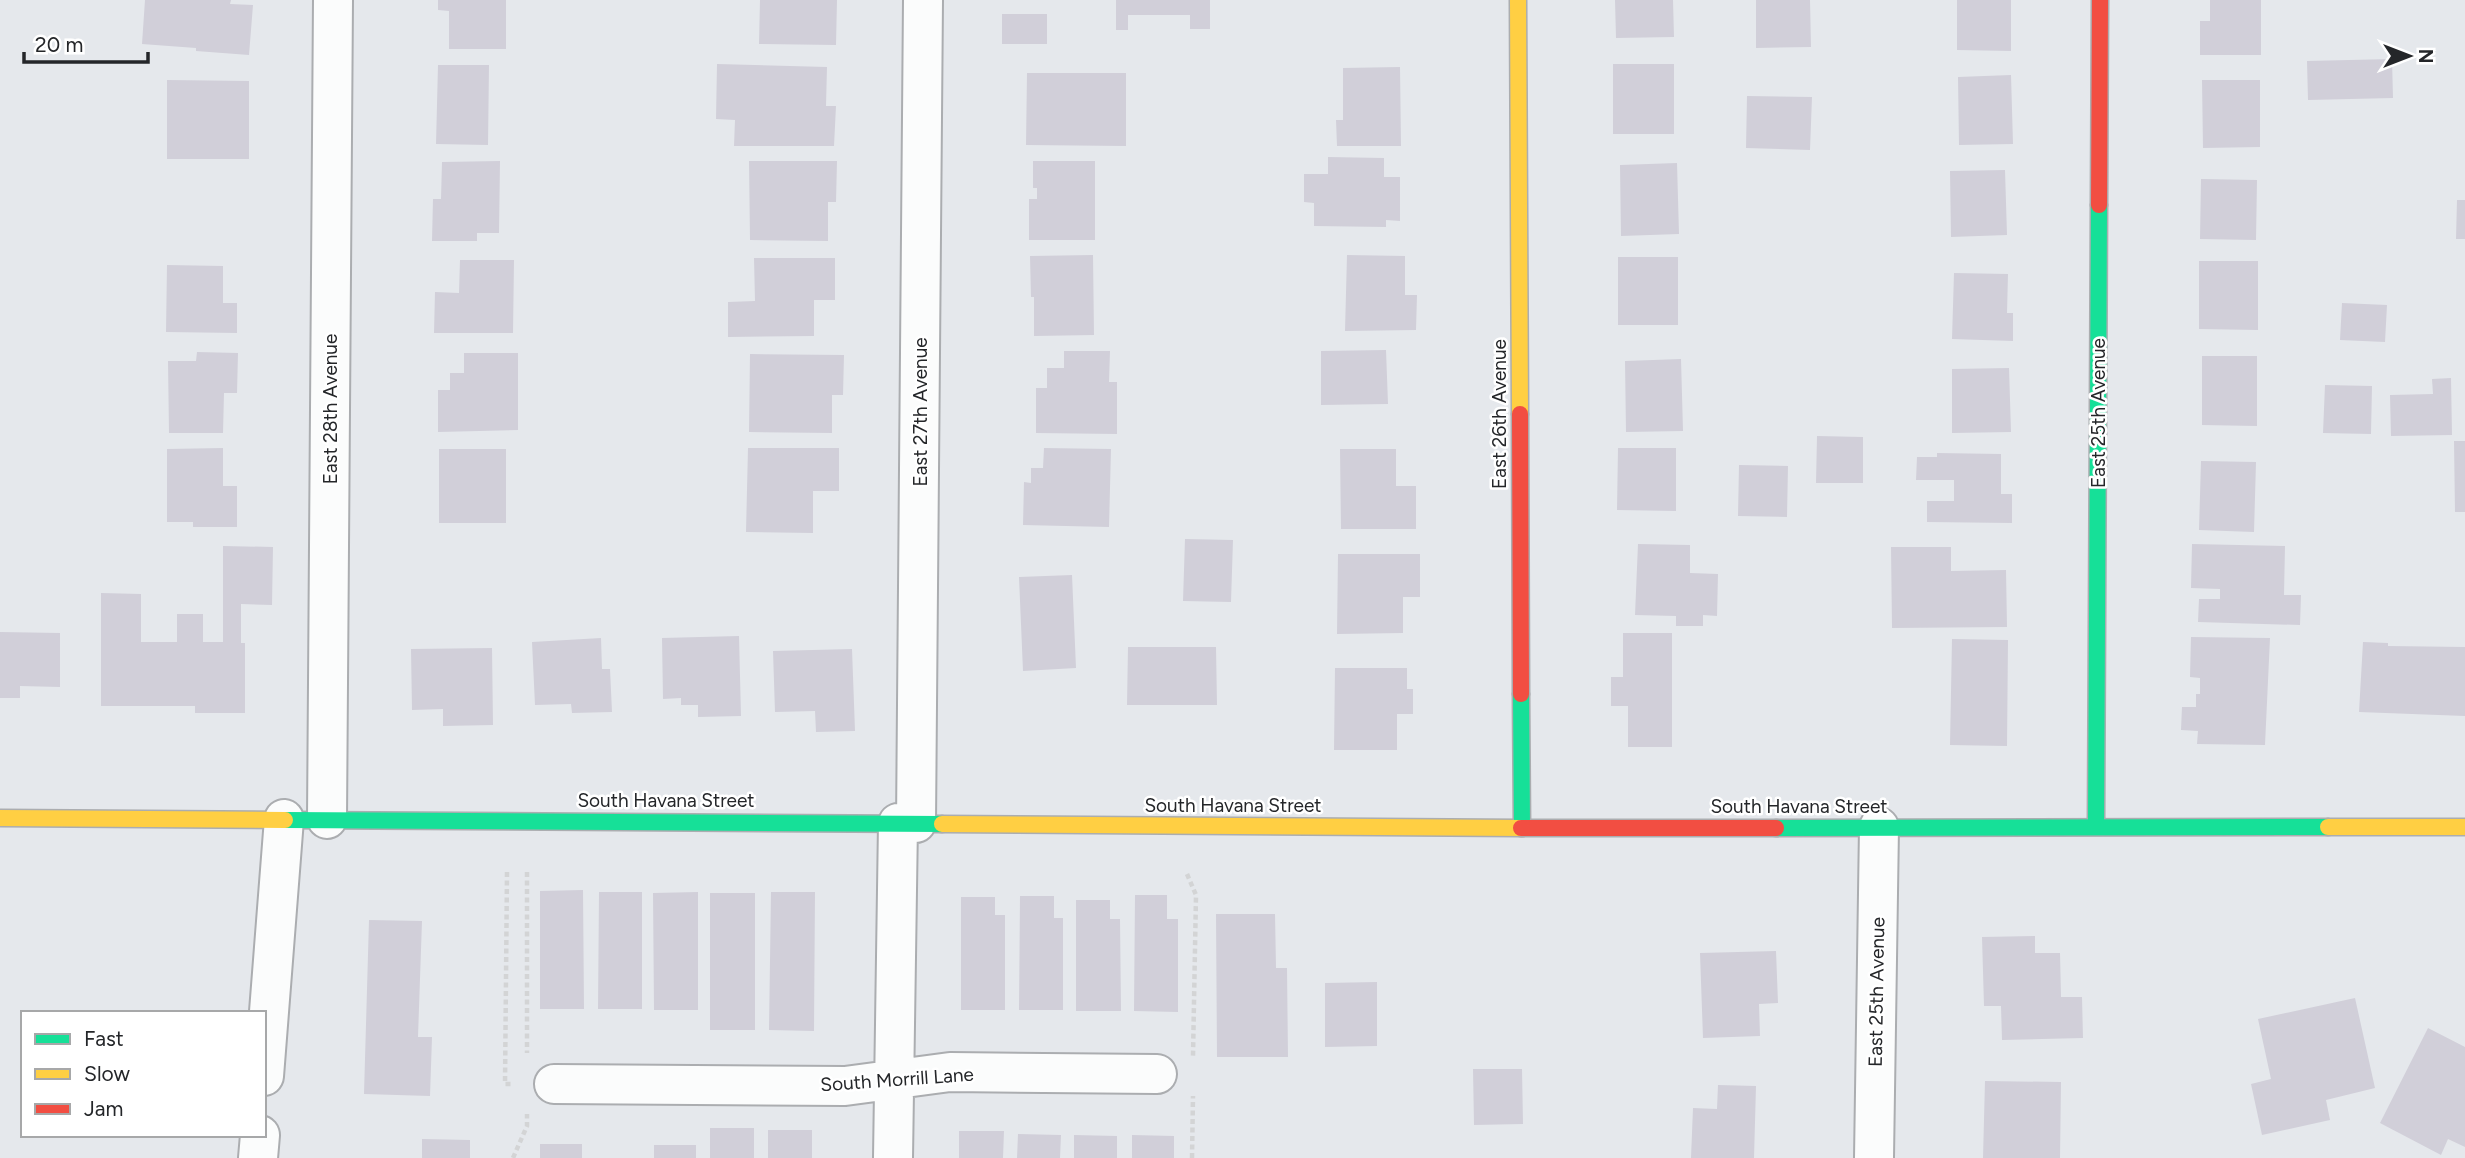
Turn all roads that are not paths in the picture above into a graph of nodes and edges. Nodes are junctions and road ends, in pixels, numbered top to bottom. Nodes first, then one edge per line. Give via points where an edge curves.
1 (333, 0) edge
2 (923, 0) edge
3 (1518, 0) edge
4 (2100, 0) edge
5 (0, 818) edge
6 (284, 819) junction
7 (327, 819) junction
8 (907, 823) junction
9 (1879, 827) junction
10 (2096, 827) junction
11 (2465, 827) edge
12 (1522, 828) junction
13 (266, 1050) edge
14 (1157, 1074) dead end
15 (894, 1078) junction
16 (540, 1094) road end
17 (260, 1137) edge
18 (258, 1158) edge
19 (894, 1158) edge
20 (1874, 1158) edge

1 - 7 street, East 28th Avenue
2 - 8 street, East 27th Avenue
3 - 12 street, East 26th Avenue
4 - 10 street, East 25th Avenue
5 - 6 street, South Havana Street
6 - 7 street, South Havana Street
6 - 13 street
7 - 8 street, South Havana Street
8 - 12 street, South Havana Street
8 - 15 street, East 27th Avenue
9 - 10 street, South Havana Street
9 - 12 street, South Havana Street
9 - 20 street, East 25th Avenue
10 - 11 street, South Havana Street
14 - 15 street, South Morrill Lane via 950,1072
15 - 16 street, South Morrill Lane via 845,1086
15 - 19 street, East 27th Avenue
17 - 18 street

